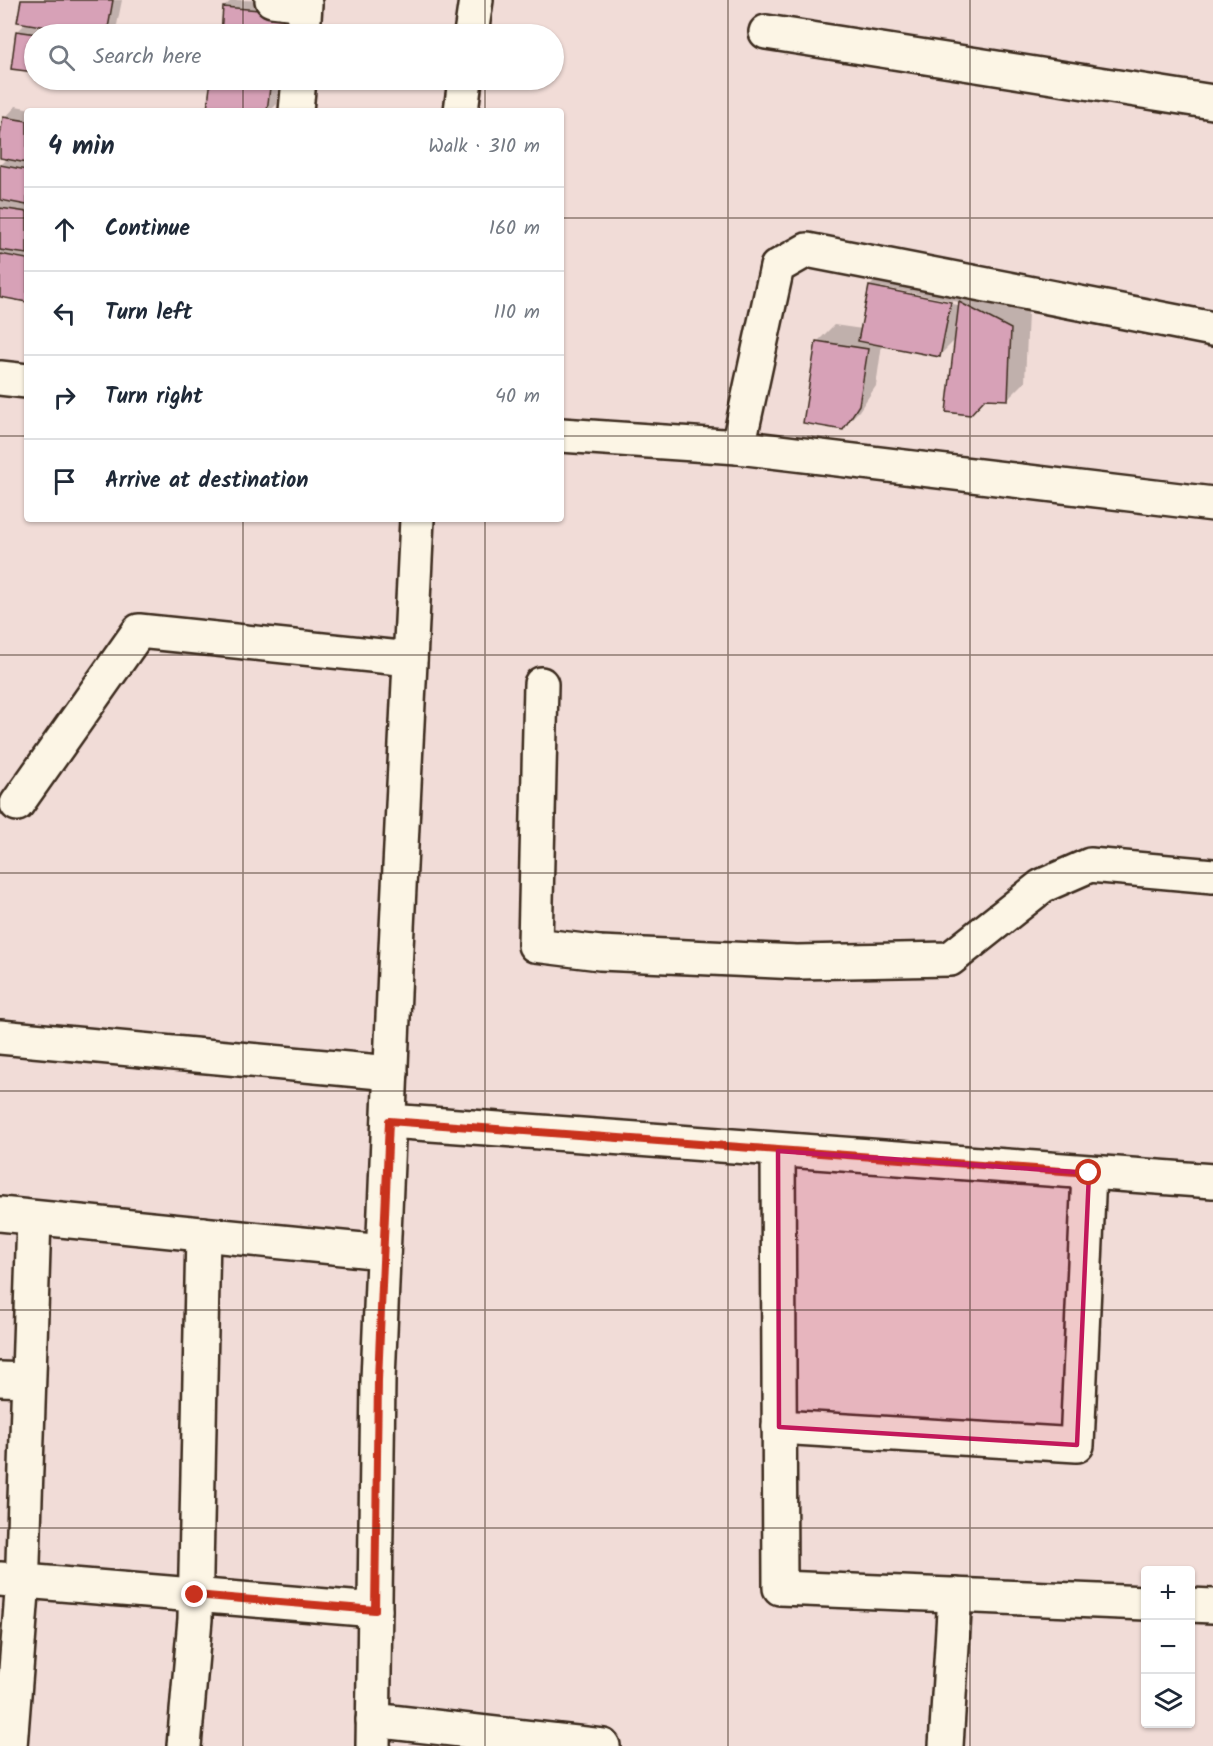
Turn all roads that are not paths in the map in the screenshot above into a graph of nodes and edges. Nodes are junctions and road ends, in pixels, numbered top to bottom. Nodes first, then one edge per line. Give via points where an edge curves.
1 (272, 0) edge
2 (476, 0) edge
3 (304, 24) edge
4 (472, 24) edge
5 (766, 32) dead end
6 (298, 90) edge
7 (464, 90) edge
8 (1213, 102) edge
9 (296, 108) edge
10 (461, 108) edge
11 (1213, 329) edge
12 (0, 378) edge
13 (24, 381) edge
14 (564, 435) edge
15 (738, 447) junction
16 (1213, 504) edge
17 (417, 522) edge
18 (410, 659) junction
19 (541, 684) dead end
20 (17, 804) dead end
21 (1213, 876) edge
22 (0, 1037) edge
23 (391, 1072) junction
24 (389, 1121) junction
25 (778, 1150) junction
26 (1089, 1173) junction
27 (1213, 1181) edge
28 (0, 1214) edge
29 (34, 1218) junction
30 (202, 1234) junction
31 (383, 1252) junction
32 (14, 1380) edge
33 (779, 1427) junction
34 (11, 1579) edge
35 (195, 1595) junction
36 (955, 1595) junction
37 (1141, 1603) edge
38 (1195, 1605) edge
39 (1213, 1606) edge
40 (375, 1610) junction
41 (373, 1733) edge
42 (548, 1743) edge
43 (10, 1746) edge
44 (184, 1746) edge
45 (603, 1746) edge
46 (946, 1746) edge

1 - 3 street via 305,4
2 - 4 street
5 - 8 street
6 - 9 street
7 - 10 street
11 - 15 street via 807,250 777,267
12 - 13 street
14 - 15 street
15 - 16 street
17 - 18 street
18 - 20 street via 139,631
18 - 23 street
19 - 21 street via 535,945 796,962 950,960 1042,886 1090,865
22 - 23 street
23 - 24 street
24 - 25 street
24 - 31 street
25 - 26 street
25 - 33 street
26 - 27 street
26 - 33 street via 1077,1445
28 - 29 street
29 - 30 street
29 - 32 street
30 - 31 street
30 - 35 street
31 - 40 street
32 - 34 street
33 - 36 street via 780,1588
34 - 35 street
34 - 43 street
35 - 40 street
35 - 44 street
36 - 37 street
36 - 46 street
38 - 39 street
40 - 41 street
41 - 42 street
42 - 45 street

